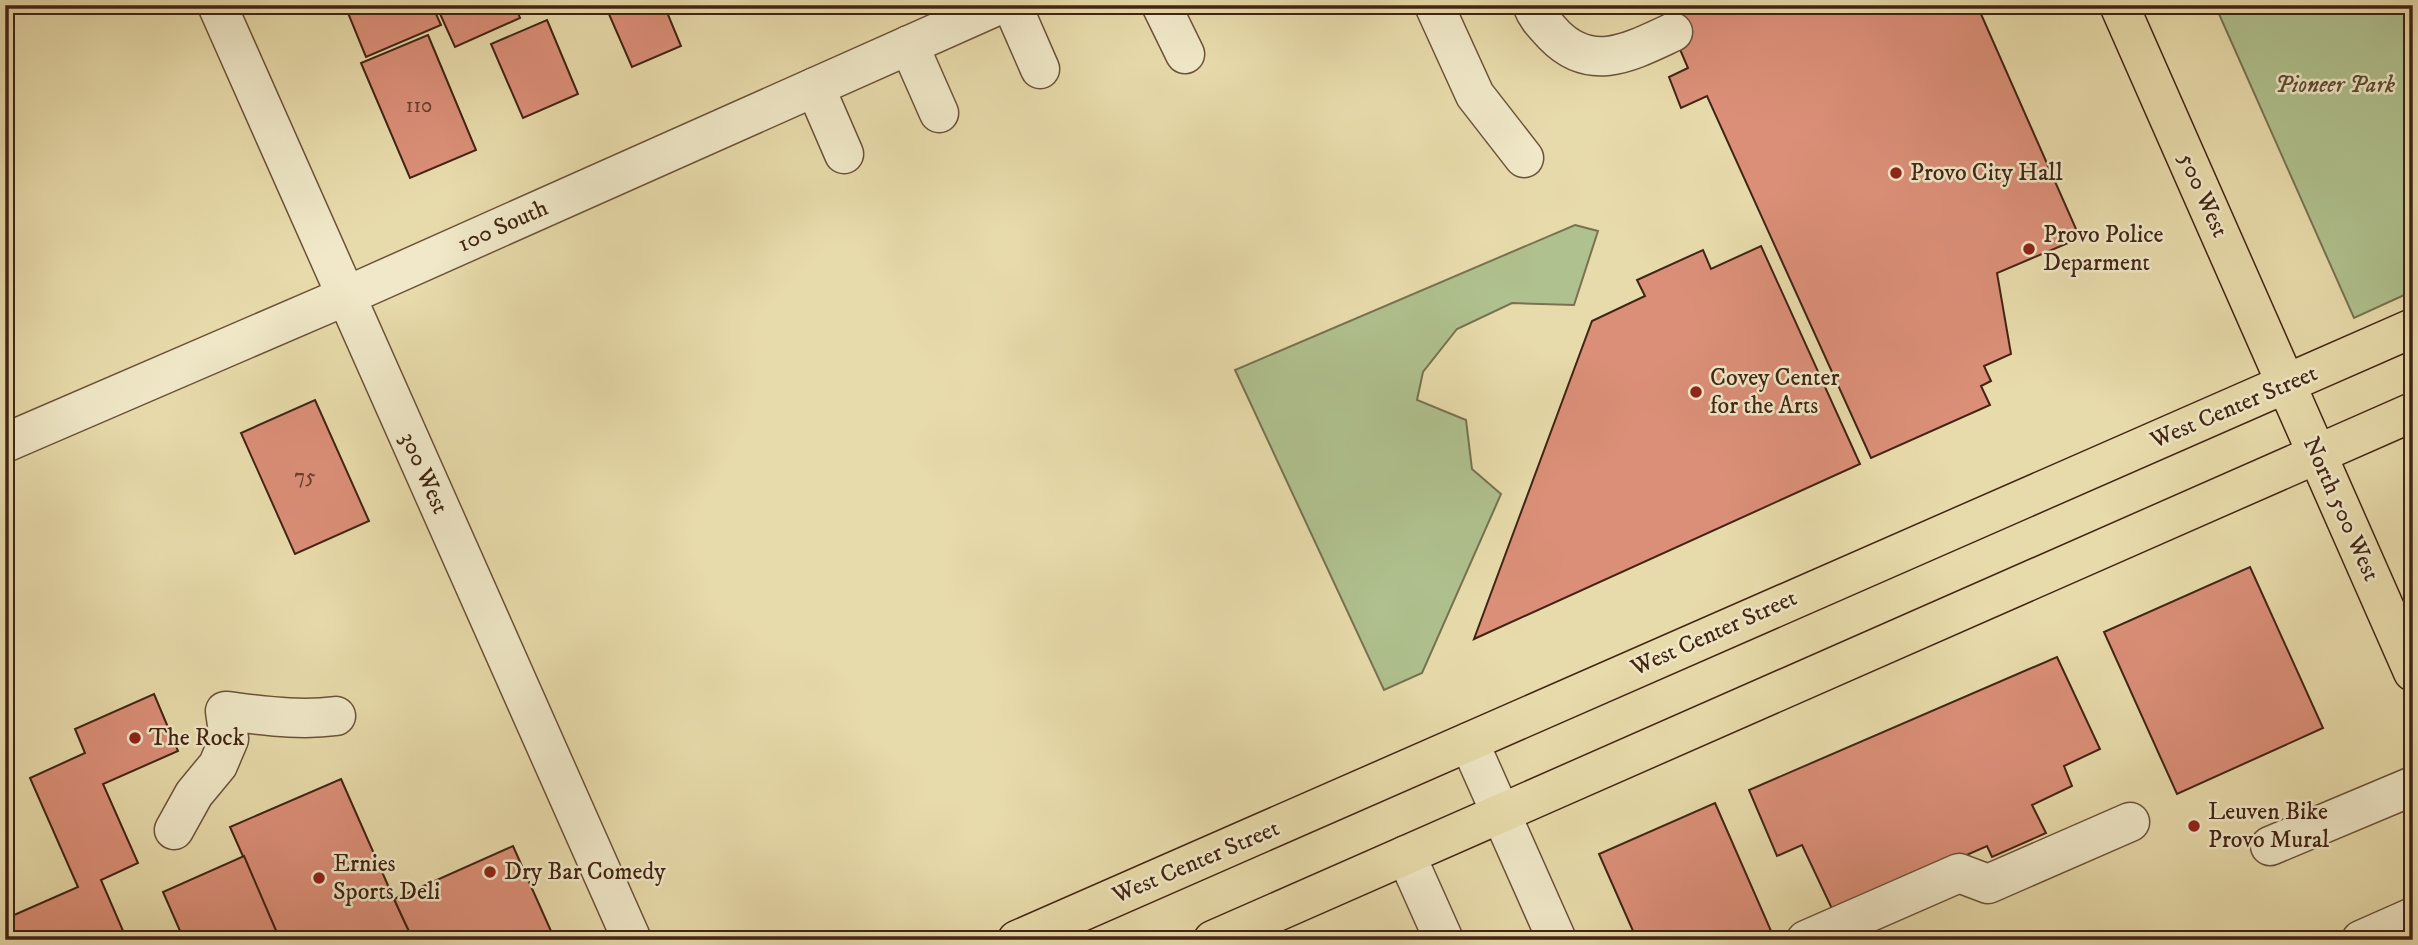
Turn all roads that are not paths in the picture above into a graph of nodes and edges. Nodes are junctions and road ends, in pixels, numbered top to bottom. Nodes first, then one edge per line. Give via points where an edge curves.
1 (217, 5) edge
2 (999, 5) edge
3 (1012, 5) edge
4 (1161, 5) edge
5 (1434, 5) edge
6 (1532, 5) edge
7 (2119, 5) edge
8 (1673, 33) dead end
9 (909, 45) junction
10 (1185, 54) dead end
11 (1040, 69) dead end
12 (815, 87) junction
13 (939, 113) dead end
14 (844, 154) dead end
15 (1524, 158) dead end
16 (346, 296) junction
17 (2413, 328) edge
18 (2287, 385) junction
19 (2413, 412) edge
20 (5, 443) edge
21 (2317, 455) junction
22 (2413, 672) edge
23 (336, 716) dead end
24 (1469, 742) junction
25 (2413, 786) edge
26 (1502, 814) junction
27 (2130, 822) dead end
28 (174, 830) dead end
29 (2270, 846) dead end
30 (1406, 855) junction
31 (2413, 917) edge
32 (632, 940) edge
33 (1017, 940) edge
34 (1213, 940) edge
35 (1444, 940) edge
36 (1558, 940) edge
37 (1806, 940) edge
38 (2361, 940) edge

1 - 16 street, 300 West
2 - 9 street, 100 South
3 - 11 street
4 - 10 street
5 - 15 street via 1475,95
6 - 8 street via 1537,18 1566,47 1597,58 1632,51
7 - 18 main road, 500 West
9 - 12 street, 100 South
9 - 13 street
12 - 14 street
12 - 16 street, 100 South
16 - 20 street, 100 South
16 - 32 street, 300 West
17 - 18 main road, West Center Street
18 - 21 main road, North 500 West
18 - 24 main road, West Center Street
19 - 21 main road
21 - 22 main road, North 500 West
21 - 26 main road
23 - 28 street via 288,718 225,711 229,739 218,765 194,794
24 - 26 street
24 - 33 main road, West Center Street
25 - 29 street
26 - 30 main road
26 - 36 street
27 - 37 street via 1988,884 1959,873
30 - 34 main road
30 - 35 street
31 - 38 street

